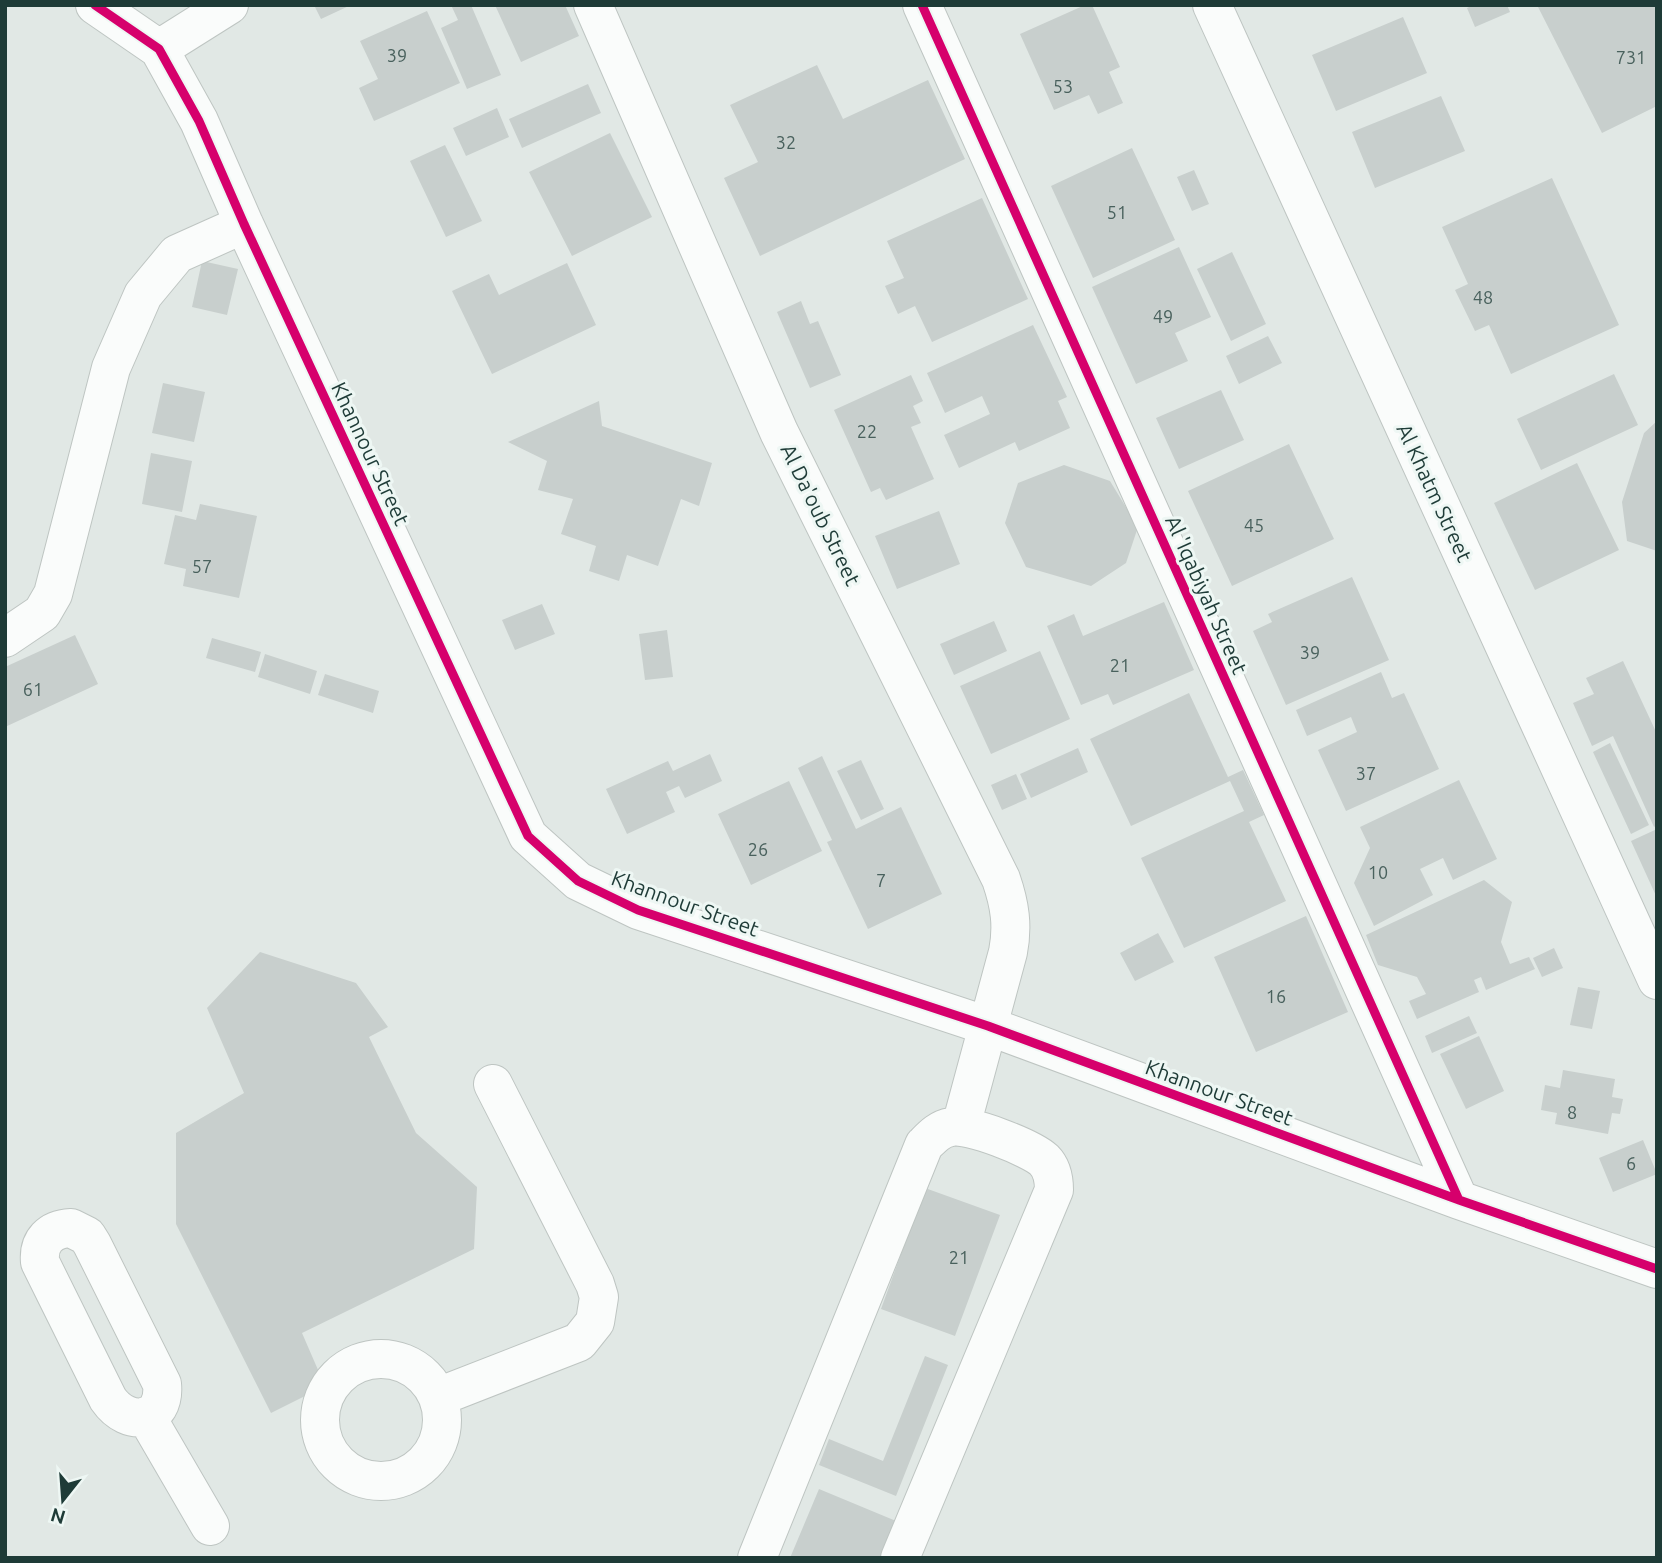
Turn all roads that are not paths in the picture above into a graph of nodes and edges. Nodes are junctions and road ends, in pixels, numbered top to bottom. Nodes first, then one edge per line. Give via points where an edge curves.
1 (94, 5) edge
2 (229, 5) edge
3 (593, 5) edge
4 (922, 5) edge
5 (1212, 5) edge
6 (159, 49) junction
7 (244, 224) junction
8 (5, 638) edge
9 (1657, 980) edge
10 (988, 1026) junction
11 (493, 1084) dead end
12 (961, 1126) junction
13 (1459, 1200) junction
14 (1657, 1269) edge
15 (438, 1396) dead end
16 (146, 1416) dead end
17 (210, 1526) dead end
18 (757, 1558) edge
19 (900, 1558) edge

1 - 6 street, Khannour Street
2 - 6 street
3 - 10 street, Al Da'oub Street via 779,432 1001,879 1012,934
4 - 13 street, Al 'Iqabiyah Street
5 - 9 street, Al Khatm Street
6 - 7 street, Khannour Street via 198,121
7 - 8 street via 177,254 143,295 111,368 53,594 42,613
7 - 10 street, Khannour Street via 528,836 578,881 638,910
10 - 12 street, Al Da'oub Street
10 - 13 street, Khannour Street
11 - 15 street via 595,1284 598,1310 595,1322 579,1342
12 - 18 street via 940,1130 924,1146
12 - 19 street via 1042,1158 1050,1167 1054,1190
13 - 14 street, Khannour Street
16 - 17 street

